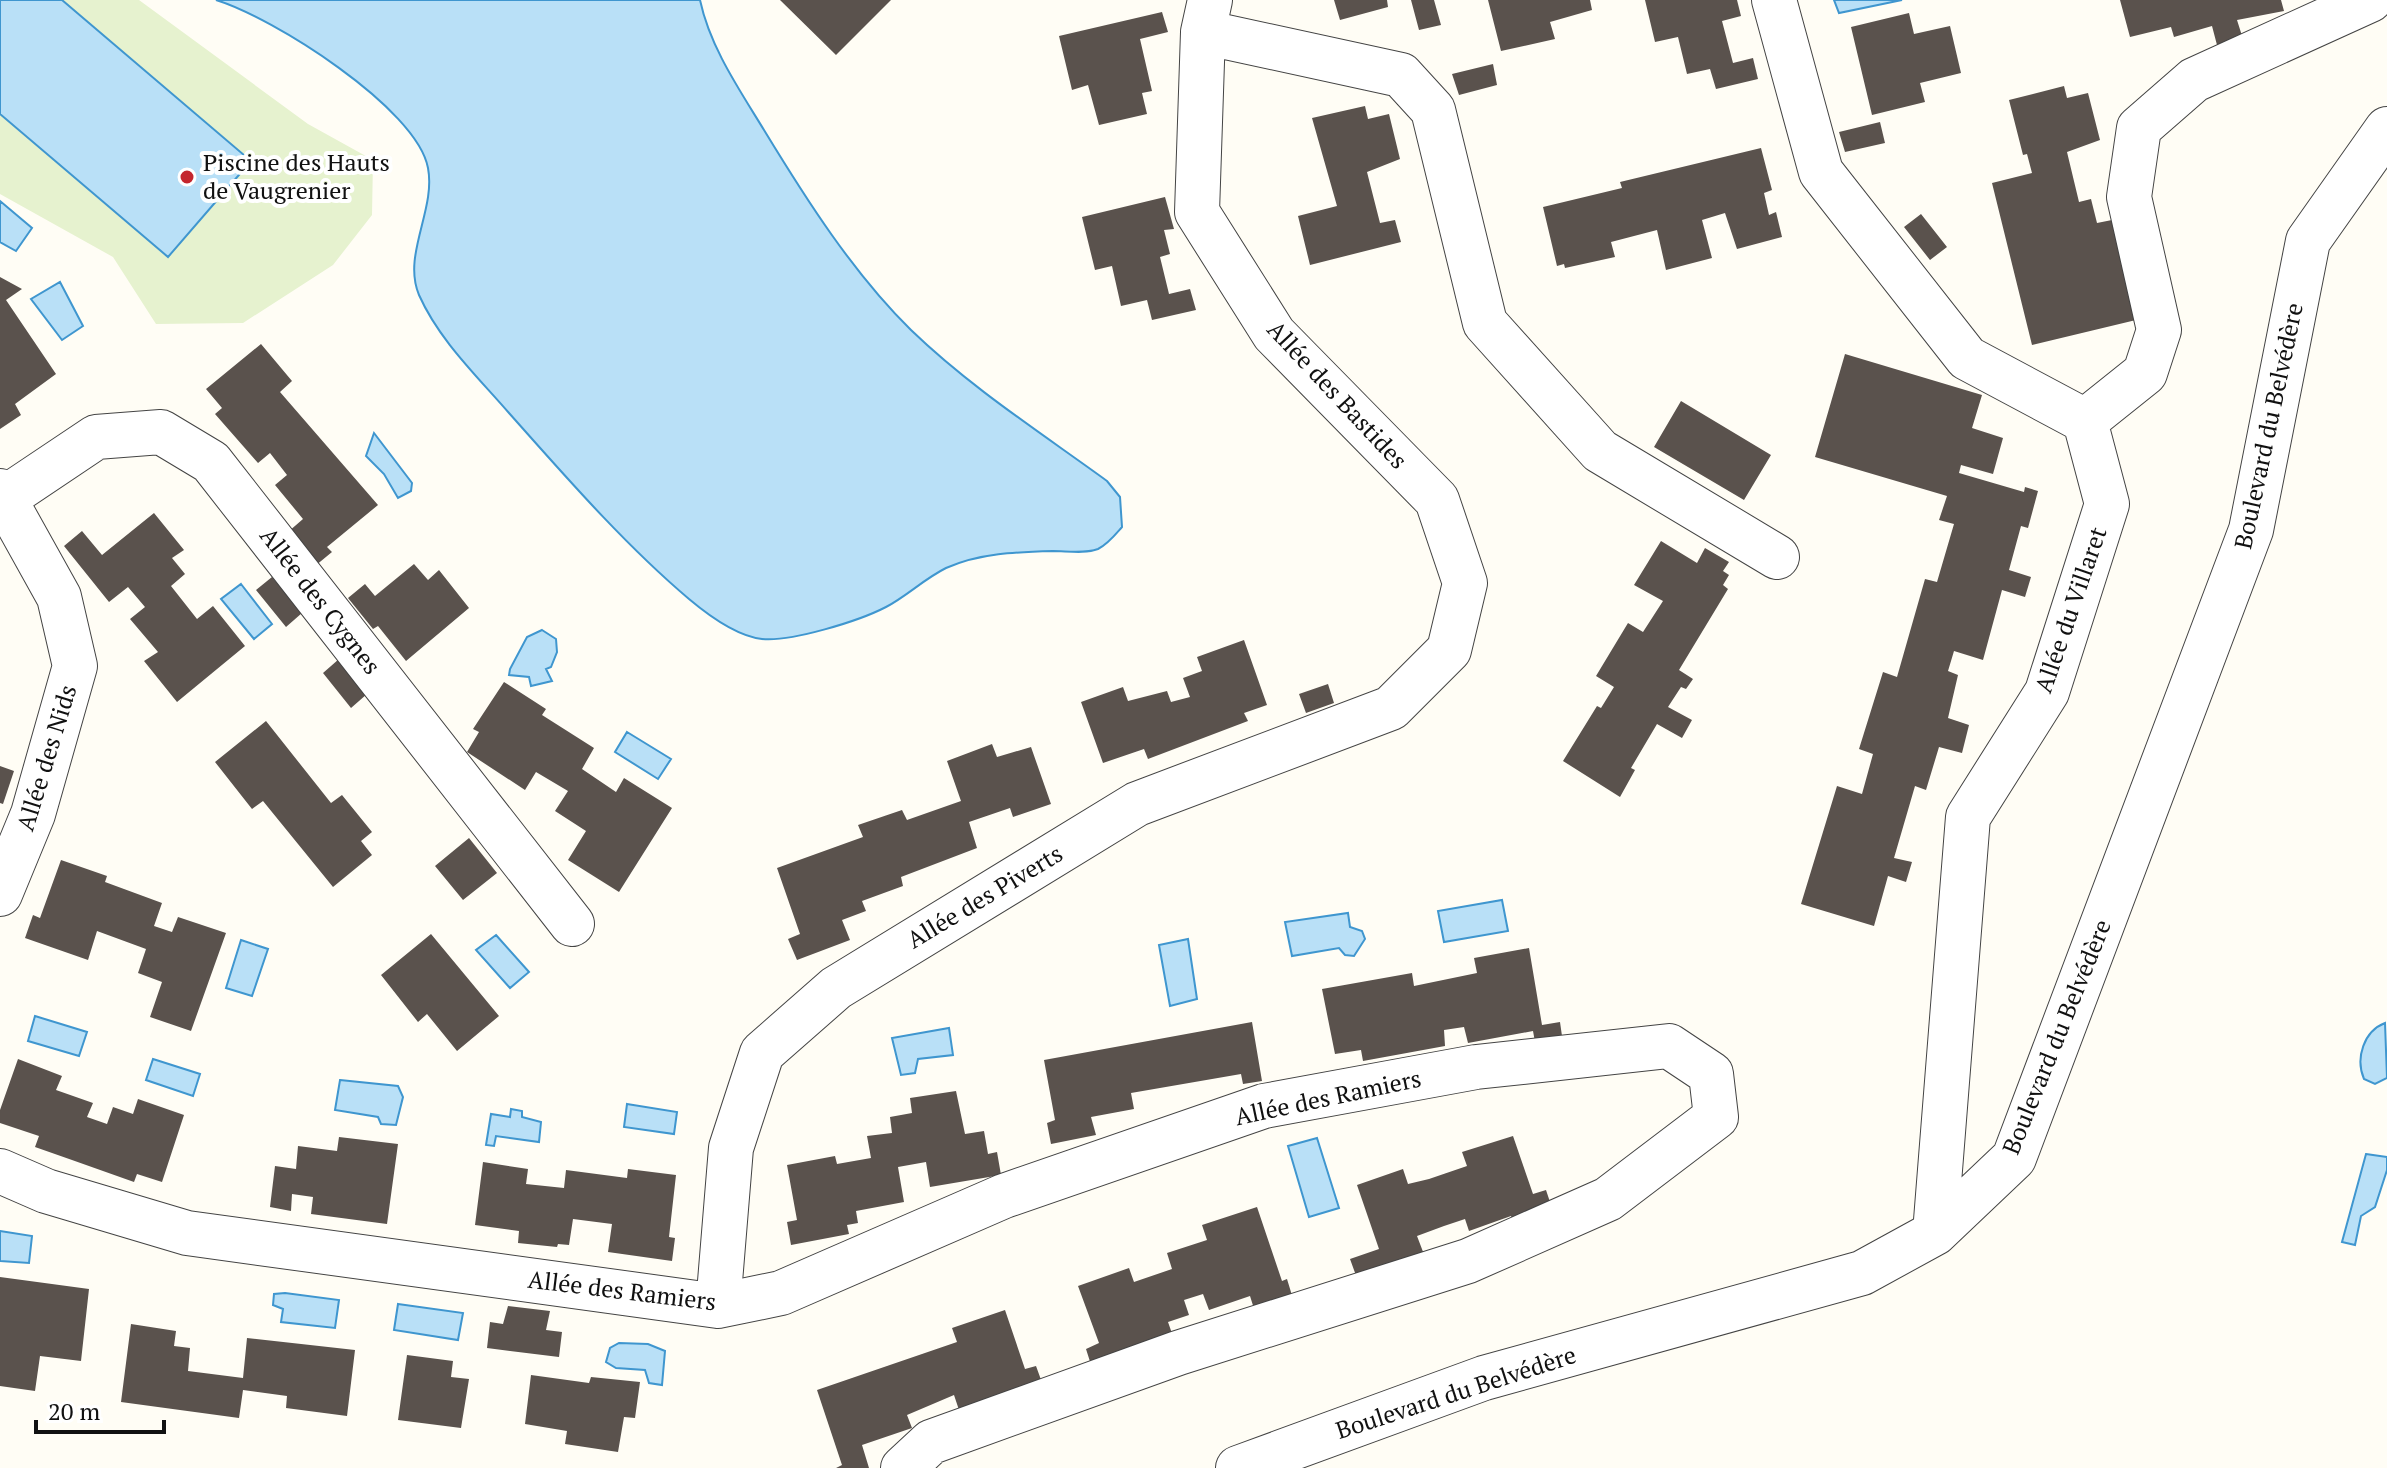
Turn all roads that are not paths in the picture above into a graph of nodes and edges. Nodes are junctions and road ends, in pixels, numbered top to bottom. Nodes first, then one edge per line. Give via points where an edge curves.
1 (1774, 0) edge
2 (2370, 0) edge
3 (1207, 16) edge
4 (2387, 129) edge
5 (2085, 421) junction
6 (2, 494) edge
7 (1777, 557) dead end
8 (1449, 650) joint
9 (0, 894) edge
10 (572, 924) dead end
11 (0, 1171) edge
12 (1935, 1233) junction
13 (718, 1306) junction
14 (903, 1468) edge
15 (1238, 1468) edge

1 - 5 street via 1821,172 1967,358
2 - 5 street via 2194,80 2139,128 2129,197 2159,330 2145,373
3 - 7 street via 1401,75 1433,110 1485,323 1600,451
3 - 8 street, Allée des Bastides via 1197,212 1274,334 1437,500 1465,583
4 - 12 street, Boulevard du Belvédère via 2308,241 2251,530 2014,1158
5 - 12 street, Allée du Villaret via 2107,504 2047,692 1968,817
6 - 9 street, Allée des Nids via 59,597 75,666 33,814
6 - 10 street, Allée des Cygnes via 96,437 161,432 211,462
8 - 13 street, Allée des Piverts via 1391,708 1137,804 836,988 762,1053 731,1148
11 - 13 street, Allée des Ramiers via 46,1191 187,1233
12 - 15 street, Boulevard du Belvédère via 1862,1273 1484,1378
13 - 14 street, Allée des Ramiers via 781,1293 1004,1196 1264,1106 1476,1067 1669,1046 1711,1074 1716,1117 1608,1199 1468,1261 1178,1353 931,1442

